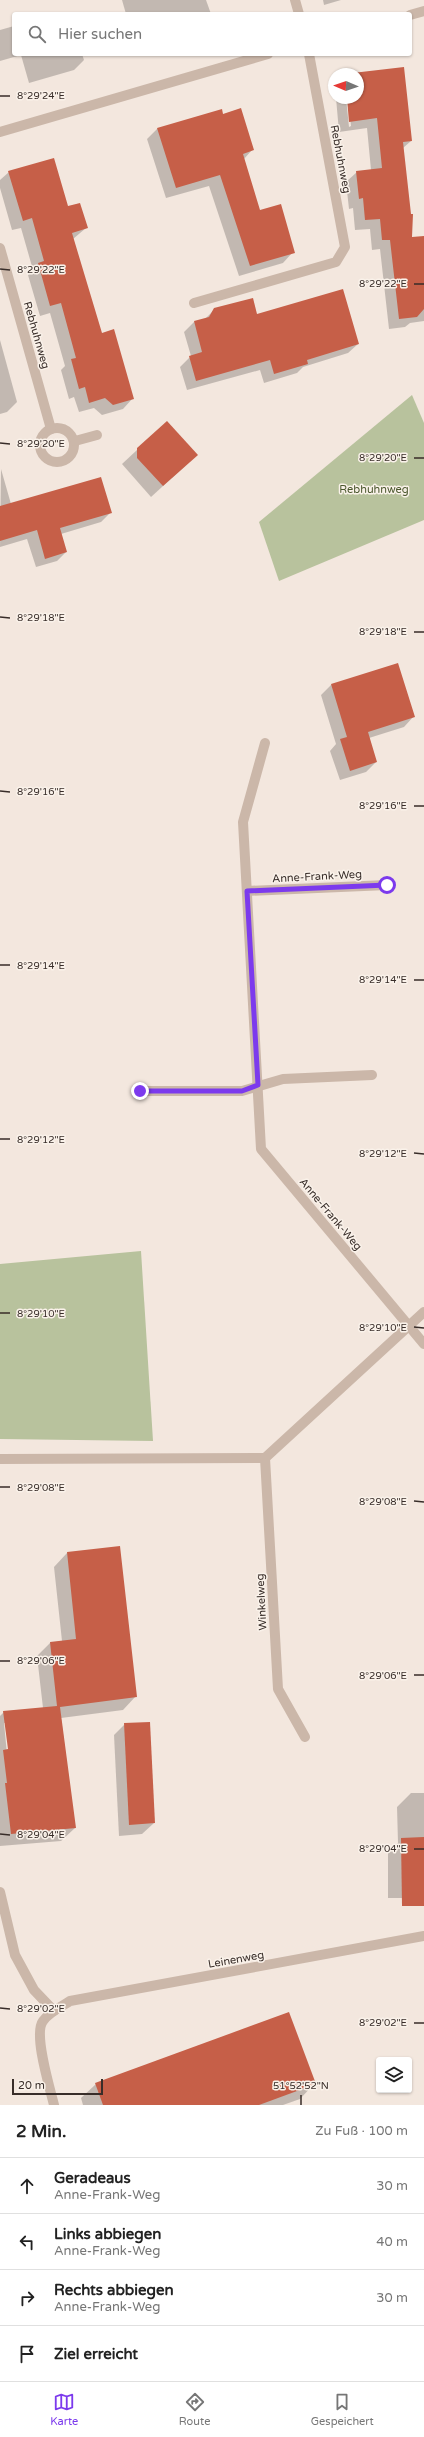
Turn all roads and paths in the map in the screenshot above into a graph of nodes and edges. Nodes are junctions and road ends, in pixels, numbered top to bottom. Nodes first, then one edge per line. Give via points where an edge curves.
1 (294, 0) edge
2 (424, 11) edge
3 (298, 12) edge
4 (412, 14) edge
5 (261, 56) edge
6 (309, 56) edge
7 (0, 132) edge
8 (0, 248) edge
9 (194, 303) dead end
10 (51, 429) junction
11 (97, 435) dead end
12 (75, 441) junction
13 (265, 743) dead end
14 (387, 885) dead end
15 (247, 891) junction
16 (372, 1075) dead end
17 (258, 1085) junction
18 (140, 1091) dead end
19 (424, 1312) edge
20 (408, 1326) junction
21 (424, 1344) edge
22 (265, 1458) junction
23 (0, 1459) edge
24 (305, 1737) dead end
25 (0, 1892) edge
26 (424, 1936) edge
27 (54, 2011) junction
28 (54, 2105) edge

1 - 3 street
2 - 4 street
5 - 7 street
6 - 9 street, Rebhuhnweg via 345,247 336,262
8 - 10 street, Rebhuhnweg
10 - 12 street via 60,428 68,432
10 - 12 street via 44,434 40,442 40,451 45,459 62,462 70,457
11 - 12 street
13 - 15 street, Anne-Frank-Weg via 243,822
14 - 15 street, Anne-Frank-Weg
15 - 17 street, Anne-Frank-Weg
16 - 17 street via 283,1079
17 - 18 street via 242,1091
17 - 20 street, Anne-Frank-Weg via 261,1149
19 - 20 street
20 - 21 street, Anne-Frank-Weg
20 - 22 street
22 - 23 street
22 - 24 street, Winkelweg via 278,1689
25 - 27 street via 15,1955 34,1990
26 - 27 street, Leinenweg via 70,2001
27 - 28 street, Leinenweg via 42,2022 39,2035

